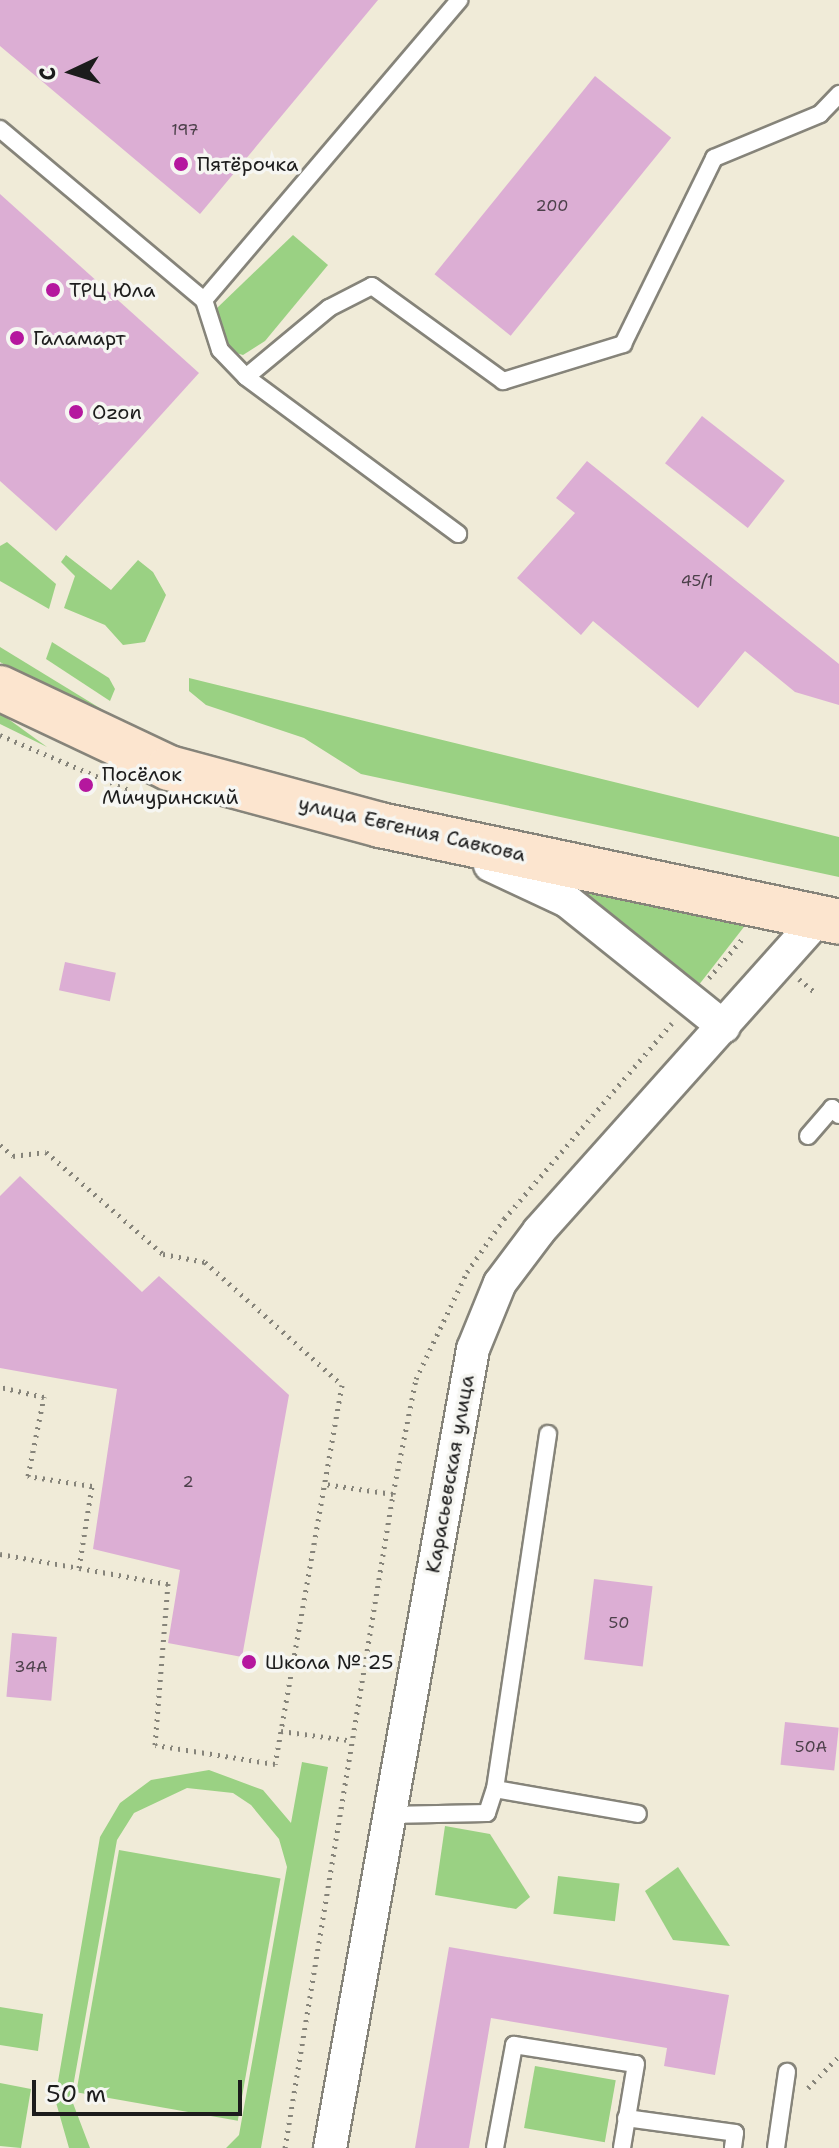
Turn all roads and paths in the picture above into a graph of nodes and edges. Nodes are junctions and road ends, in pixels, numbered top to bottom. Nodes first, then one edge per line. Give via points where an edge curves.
1 (459, 0) edge
2 (839, 94) edge
3 (0, 129) edge
4 (204, 300) junction
5 (246, 377) junction
6 (458, 534) dead end
7 (0, 688) edge
8 (380, 825) junction
9 (829, 920) edge
10 (724, 1027) junction
11 (839, 1115) edge
12 (808, 1136) dead end
13 (0, 1145) edge
14 (0, 1387) edge
15 (548, 1434) dead end
16 (325, 1484) junction
17 (0, 1554) edge
18 (79, 1568) junction
19 (281, 1731) junction
20 (348, 1740) junction
21 (495, 1789) junction
22 (638, 1814) dead end
23 (388, 1815) junction
24 (787, 2072) dead end
25 (626, 2118) junction
26 (285, 2148) edge
27 (330, 2148) edge
28 (495, 2148) edge
29 (622, 2148) edge
30 (733, 2148) edge
31 (776, 2148) edge

1 - 4 lane
2 - 5 lane via 820,114 714,158 623,344 503,381 372,286 329,308
3 - 4 lane
4 - 5 lane via 220,350
5 - 6 lane
7 - 8 main road, улица Евгения Савкова via 134,755
8 - 9 main road, улица Евгения Савкова
8 - 10 street via 399,841 519,873 567,901
9 - 10 street, Карасьевская улица
10 - 23 street, Карасьевская улица via 583,1179 500,1283 473,1349
11 - 12 lane via 832,1108
13 - 16 path via 13,1156 46,1152 163,1254 205,1262 342,1385
14 - 18 path via 44,1397 28,1476 92,1486
15 - 21 lane
16 - 19 path
16 - 20 path via 393,1494
17 - 18 path
18 - 19 path via 168,1584 155,1745 275,1764
19 - 20 path
20 - 26 path
21 - 22 lane
21 - 23 lane via 487,1813
23 - 27 street, Карасьевская улица
24 - 31 lane
25 - 28 lane via 636,2064 514,2045
25 - 29 lane
25 - 30 lane via 735,2133

